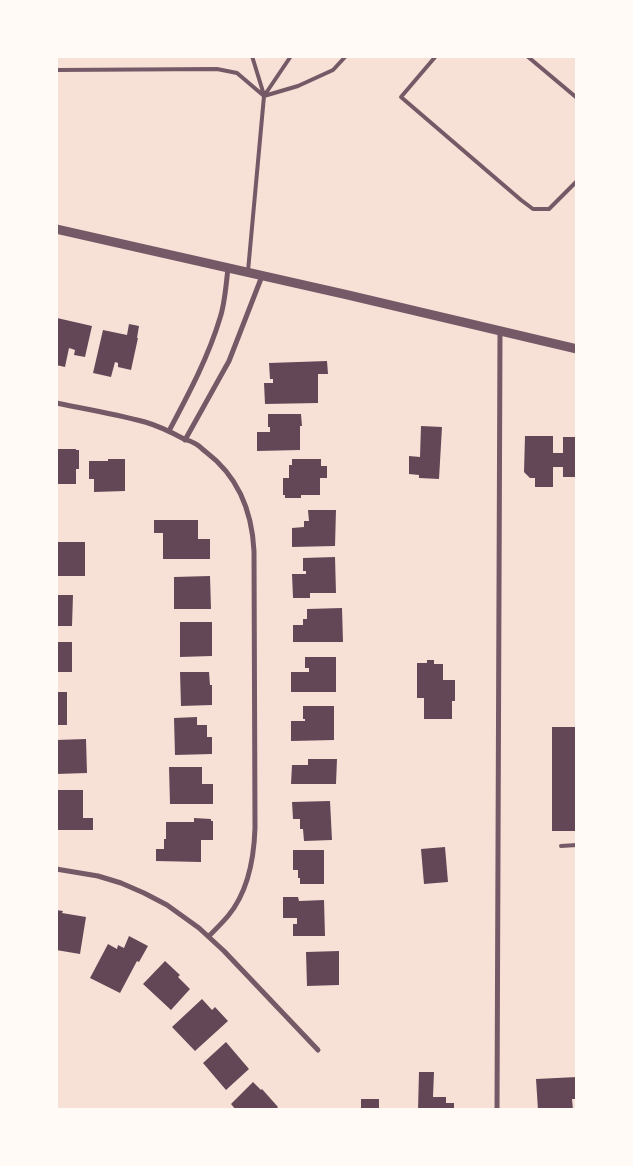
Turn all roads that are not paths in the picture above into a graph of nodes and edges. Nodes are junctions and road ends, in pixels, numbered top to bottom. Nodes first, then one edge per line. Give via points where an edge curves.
1 (252, 56) edge
2 (291, 56) edge
3 (346, 56) edge
4 (436, 56) edge
5 (528, 56) edge
6 (56, 70) edge
7 (264, 96) junction
8 (577, 98) edge
9 (577, 181) edge
10 (56, 229) edge
11 (228, 268) junction
12 (248, 273) junction
13 (262, 276) junction
14 (500, 330) junction
15 (577, 348) edge
16 (56, 402) edge
17 (168, 431) junction
18 (185, 440) junction
19 (577, 845) edge
20 (561, 846) dead end
21 (56, 869) edge
22 (209, 936) junction
23 (318, 1050) dead end
24 (496, 1110) edge

1 - 7 lane
2 - 7 lane
3 - 7 lane via 333,70 298,86
4 - 9 lane via 401,97 533,209 549,209
5 - 8 lane
6 - 7 lane via 217,69 237,74
7 - 12 lane
10 - 11 street
11 - 12 street
11 - 17 street via 221,317 208,352
12 - 13 street
13 - 14 street
13 - 18 street via 229,361
14 - 15 street
14 - 24 street
16 - 17 street via 147,422
17 - 18 street
18 - 22 street via 193,442 214,458 228,473 248,511 254,551 255,828 252,863 237,902
19 - 20 lane
21 - 22 street via 98,876 128,887 167,905
22 - 23 street

